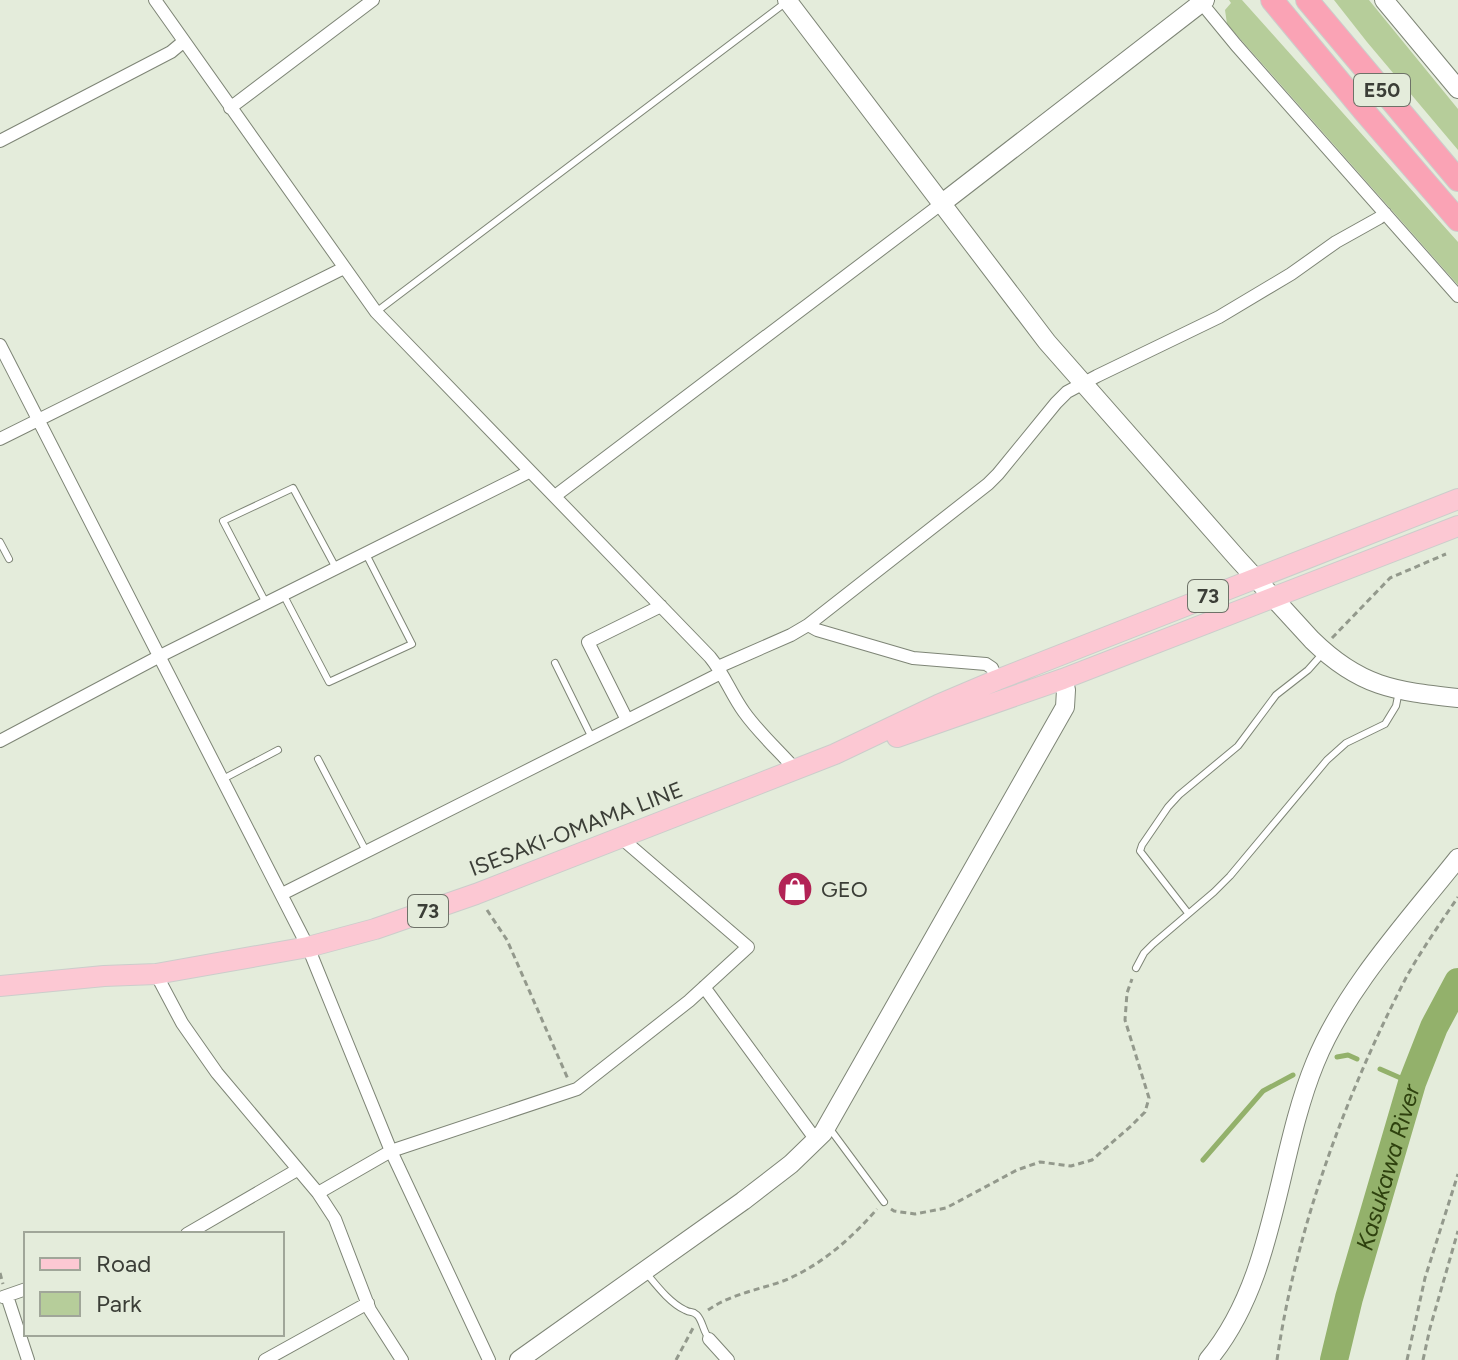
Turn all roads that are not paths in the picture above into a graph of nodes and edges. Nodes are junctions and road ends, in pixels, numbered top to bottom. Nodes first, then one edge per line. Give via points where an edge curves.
1 (155, 0) edge
2 (373, 0) edge
3 (788, 0) edge
4 (1261, 0) edge
5 (1272, 0) edge
6 (1307, 0) edge
7 (1384, 0) edge
8 (1202, 1) edge
9 (183, 42) junction
10 (1458, 89) edge
11 (230, 108) junction
12 (1364, 111) junction
13 (0, 141) edge
14 (1458, 180) edge
15 (941, 204) junction
16 (1385, 213) junction
17 (1458, 220) edge
18 (344, 268) junction
19 (1458, 296) edge
20 (376, 312) junction
21 (0, 345) edge
22 (1083, 384) junction
23 (38, 420) junction
24 (0, 439) edge
25 (529, 472) junction
26 (555, 496) junction
27 (1458, 499) edge
28 (1458, 526) edge
29 (0, 542) edge
30 (366, 553) junction
31 (9, 559) dead end
32 (336, 568) junction
33 (1255, 578) junction
34 (283, 594) junction
35 (1274, 598) junction
36 (266, 603) junction
37 (661, 606) junction
38 (808, 625) junction
39 (1325, 652) junction
40 (160, 656) junction
41 (555, 663) dead end
42 (720, 670) junction
43 (1063, 679) junction
44 (997, 680) junction
45 (1399, 691) junction
46 (1458, 698) edge
47 (627, 720) junction
48 (592, 738) junction
49 (0, 741) edge
50 (278, 750) dead end
51 (835, 754) junction
52 (318, 759) dead end
53 (795, 769) junction
54 (223, 779) junction
55 (620, 837) junction
56 (366, 851) junction
57 (1458, 858) edge
58 (282, 894) junction
59 (1188, 913) junction
60 (308, 947) junction
61 (1136, 968) road end
62 (156, 974) junction
63 (0, 986) edge
64 (704, 987) junction
65 (822, 1133) junction
66 (391, 1151) junction
67 (297, 1170) junction
68 (318, 1193) junction
69 (884, 1202) road end
70 (190, 1232) edge
71 (645, 1271) junction
72 (24, 1290) edge
73 (3, 1297) edge
74 (368, 1303) junction
75 (709, 1339) joint
76 (28, 1360) edge
77 (265, 1360) edge
78 (402, 1360) edge
79 (489, 1360) edge
80 (519, 1360) edge
81 (728, 1360) edge
82 (1208, 1360) edge

1 - 9 street
2 - 11 street
3 - 15 street
3 - 20 lane
4 - 12 highway
5 - 12 highway, E50
6 - 14 highway, E50
7 - 10 street
8 - 15 street
8 - 16 street
9 - 11 street
9 - 13 street
11 - 18 street
12 - 17 highway, E50
15 - 22 street
15 - 26 street
16 - 19 street
16 - 22 street via 1219,317
18 - 20 street
18 - 23 street
20 - 25 street
21 - 23 street
22 - 33 street
22 - 38 street via 1056,403 988,484
23 - 24 street
23 - 40 street
25 - 26 street
25 - 30 street
26 - 37 street
27 - 33 main road, ISESAKI-OMAMA LINE / 73
28 - 35 main road, ISESAKI-OMAMA LINE / 73
29 - 31 lane
30 - 32 street
30 - 34 lane via 412,644 329,682
32 - 34 street
32 - 36 lane via 293,488 223,521
33 - 35 street
33 - 44 main road, ISESAKI-OMAMA LINE / 73
34 - 36 street
35 - 39 street
35 - 43 main road, ISESAKI-OMAMA LINE / 73
36 - 40 street
37 - 42 street
37 - 47 street via 588,642
38 - 42 street
38 - 44 street via 913,658 986,664
39 - 45 street via 1360,677
39 - 59 lane via 1276,695 1238,746 1179,795 1142,845 1140,851
40 - 49 street
40 - 54 street
41 - 48 lane
42 - 47 street
42 - 53 street via 745,713
43 - 51 main road, ISESAKI-OMAMA LINE / 73
43 - 65 street via 1065,707
44 - 51 main road, ISESAKI-OMAMA LINE / 73
45 - 46 street
45 - 59 lane via 1385,724 1346,743 1327,760 1230,876
47 - 48 street
48 - 56 street
50 - 54 lane
51 - 53 main road, ISESAKI-OMAMA LINE / 73
52 - 56 lane
53 - 55 main road, ISESAKI-OMAMA LINE / 73
54 - 58 street
55 - 60 main road, ISESAKI-OMAMA LINE / 73 via 411,918
55 - 64 street via 748,947
56 - 58 street
57 - 82 street via 1374,964 1325,1039 1248,1294
58 - 60 street
59 - 61 lane via 1144,953
60 - 62 main road, ISESAKI-OMAMA LINE / 73
60 - 66 street
62 - 63 main road, ISESAKI-OMAMA LINE / 73
62 - 67 street via 217,1073
64 - 65 street
64 - 66 street via 577,1089
65 - 69 lane via 834,1132
65 - 71 street via 767,1183
66 - 68 street
66 - 79 street
67 - 68 street
67 - 70 street
68 - 74 street via 335,1219
71 - 75 lane via 671,1299 699,1318
71 - 80 street
72 - 73 street
73 - 76 street
74 - 77 street
74 - 78 street
75 - 81 street

